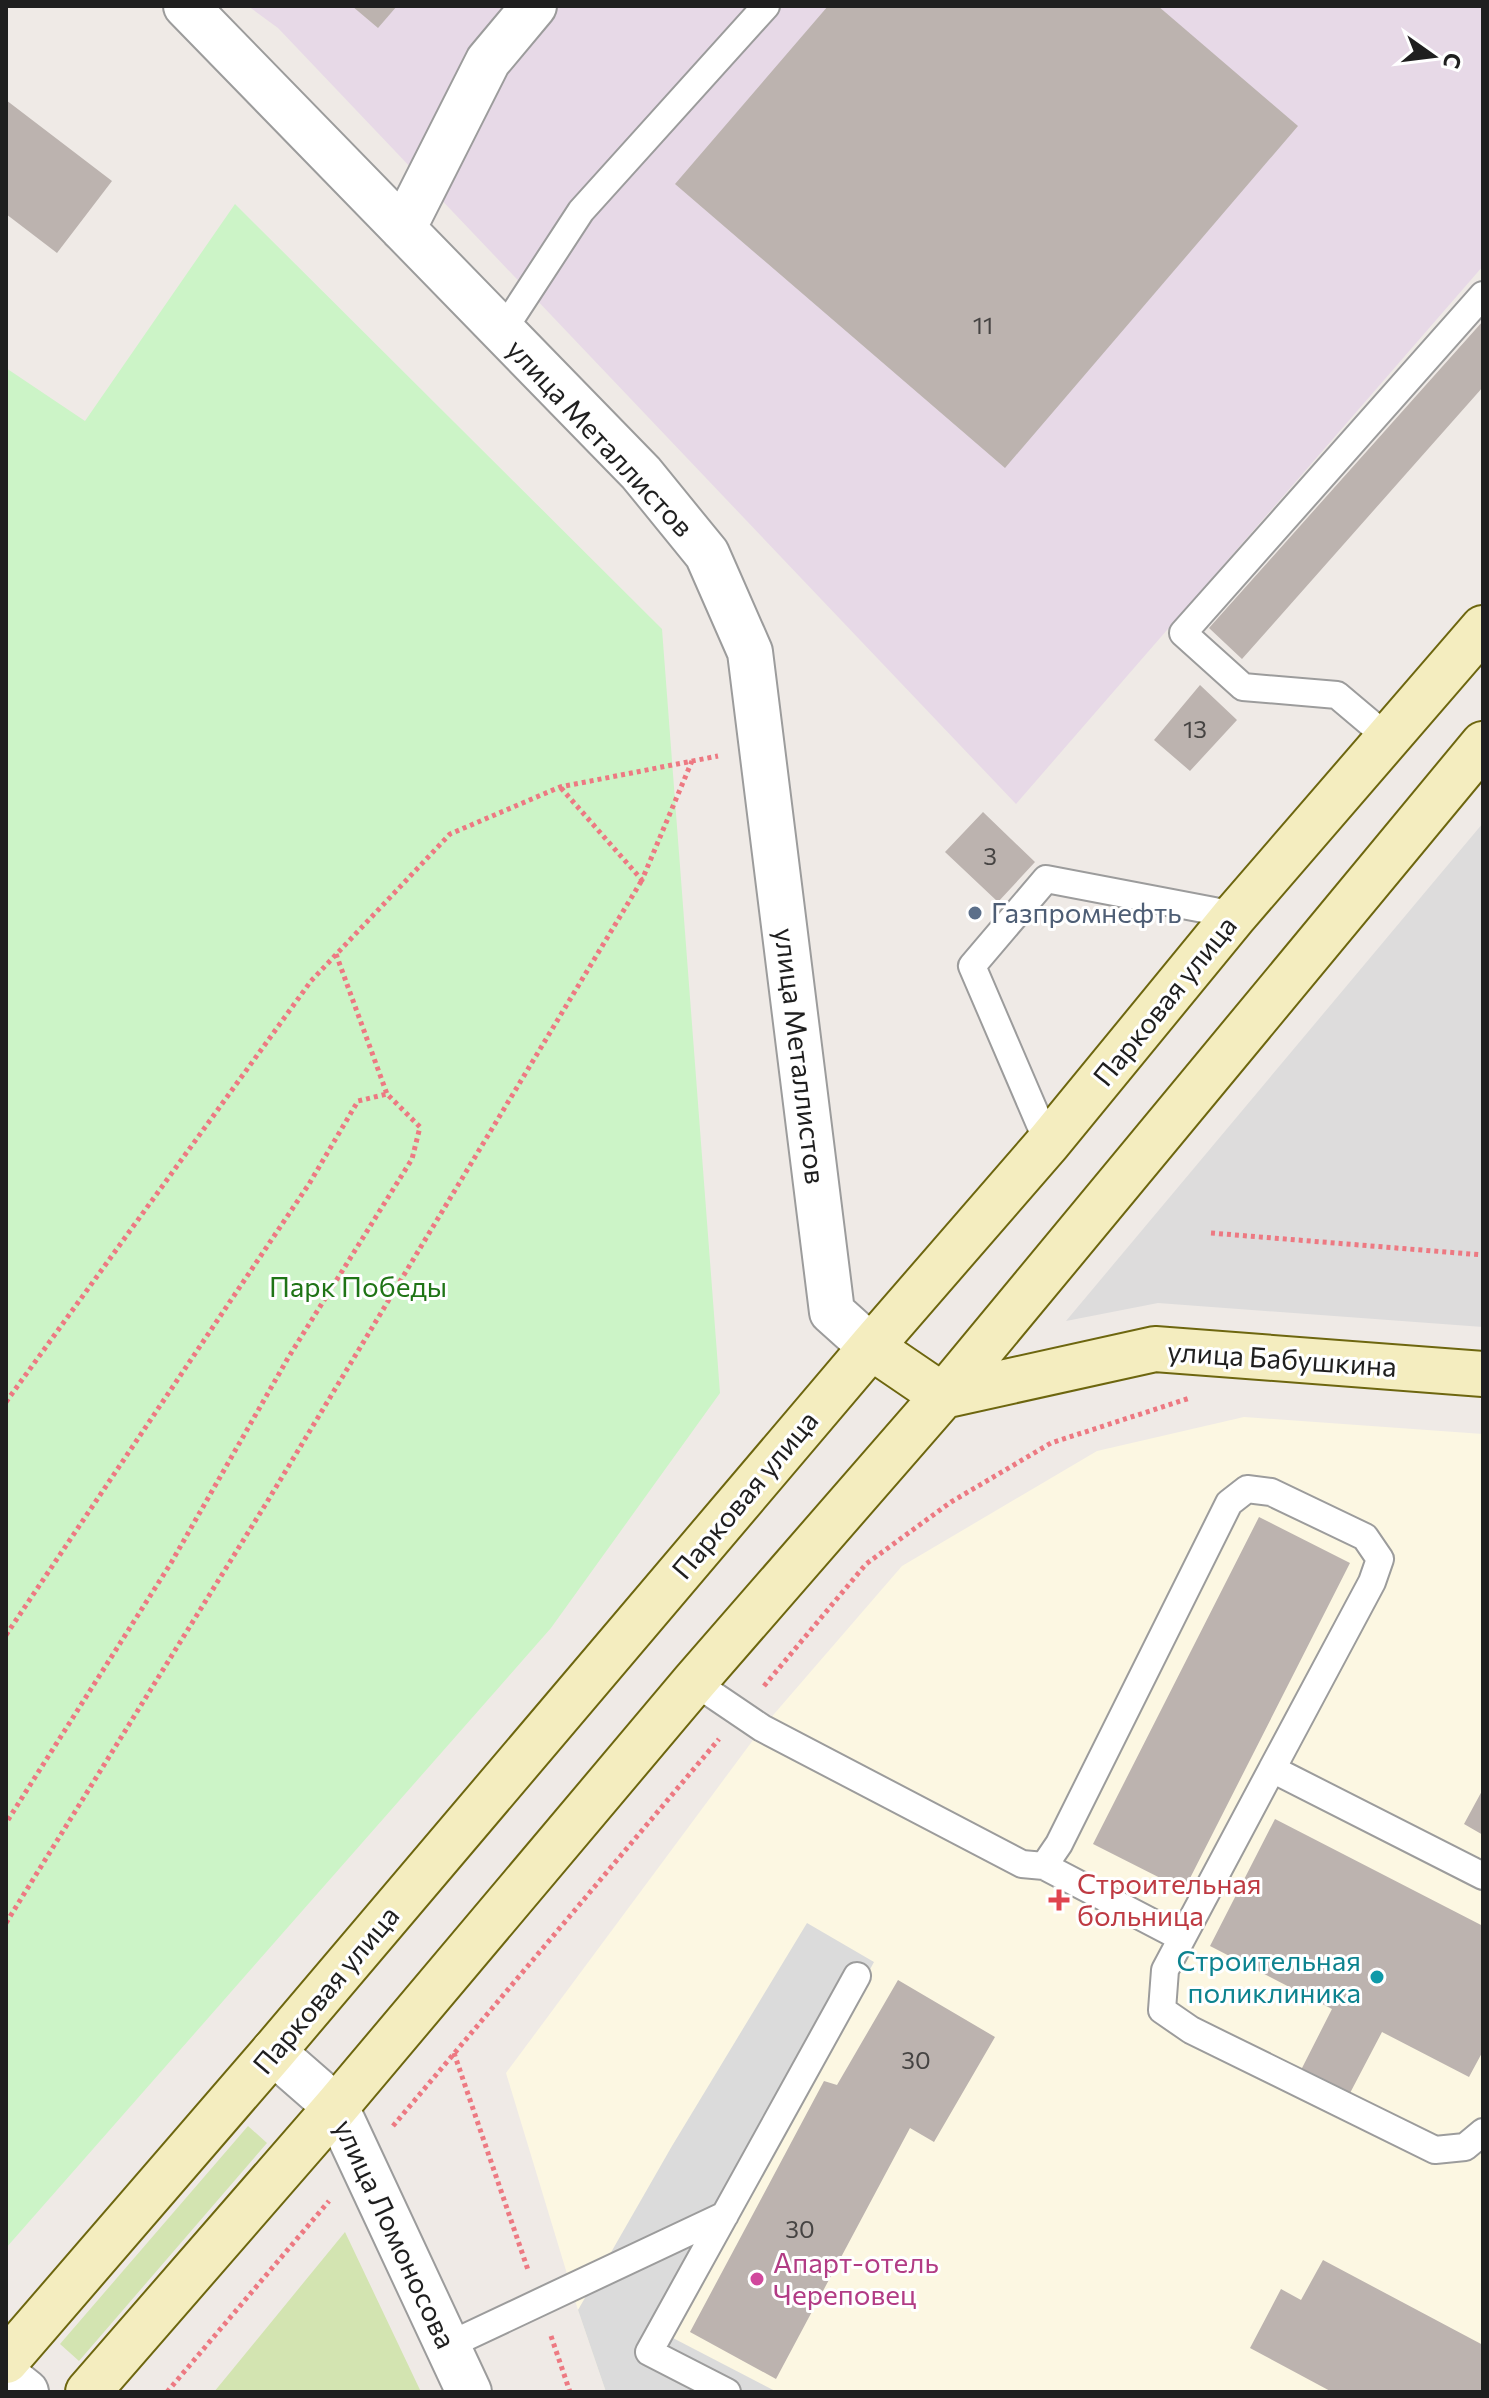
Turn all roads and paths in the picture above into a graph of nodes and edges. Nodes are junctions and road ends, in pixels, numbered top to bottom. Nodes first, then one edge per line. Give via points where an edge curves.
1 (186, 6) edge
2 (534, 6) edge
3 (766, 6) edge
4 (403, 229) junction
5 (1483, 295) edge
6 (502, 332) junction
7 (1483, 628) edge
8 (1388, 738) junction
9 (1483, 744) edge
10 (762, 747) junction
11 (692, 761) junction
12 (560, 787) junction
13 (642, 880) junction
14 (1235, 915) junction
15 (336, 954) junction
16 (387, 1094) junction
17 (1048, 1143) junction
18 (1211, 1233) dead end
19 (1483, 1255) edge
20 (871, 1347) junction
21 (1483, 1374) edge
22 (943, 1396) junction
23 (1193, 1397) dead end
24 (6, 1402) edge
25 (6, 1635) edge
26 (694, 1682) junction
27 (741, 1714) junction
28 (1272, 1769) junction
29 (6, 1823) edge
30 (1044, 1866) junction
31 (1483, 1876) edge
32 (6, 1923) edge
33 (1182, 1938) junction
34 (857, 1976) dead end
35 (273, 2052) junction
36 (454, 2053) junction
37 (336, 2107) junction
38 (1483, 2132) edge
39 (362, 2162) junction
40 (725, 2215) junction
41 (539, 2303) junction
42 (447, 2346) junction
43 (6, 2361) edge
44 (6, 2376) edge
45 (26, 2392) edge
46 (88, 2392) edge
47 (167, 2392) edge
48 (469, 2392) edge
49 (570, 2392) edge
50 (727, 2392) edge

1 - 4 street, улица Металлистов
2 - 4 street via 488,61
3 - 6 lane via 581,211
4 - 6 street, улица Металлистов
5 - 8 lane via 1183,633 1243,687 1337,695
6 - 10 street, улица Металлистов via 641,473 707,554 750,652
7 - 8 main road, Парковая улица
8 - 14 main road, Парковая улица
9 - 22 main road
10 - 11 path
10 - 20 street, улица Металлистов via 832,1312
11 - 12 path
11 - 13 path
12 - 13 path
12 - 15 path via 450,834
13 - 32 path via 276,1488
14 - 17 main road, Парковая улица
14 - 17 lane via 1046,879 972,966
15 - 16 path
15 - 24 path via 311,981
16 - 25 path via 358,1101 309,1184
16 - 29 path via 420,1127 412,1159 288,1358 171,1563
17 - 20 main road, Парковая улица
18 - 19 path
20 - 22 main road
20 - 35 main road, Парковая улица
21 - 22 main road, улица Бабушкина via 1155,1349
22 - 26 main road
23 - 27 path via 1051,1443 951,1502 866,1564
26 - 27 lane
26 - 37 main road
27 - 30 lane via 1022,1864
27 - 36 path
28 - 30 lane via 1380,1559 1365,1537 1271,1492 1247,1489 1229,1503
28 - 31 lane
28 - 33 lane
30 - 33 lane
33 - 38 lane via 1165,1970 1162,2010 1191,2030 1435,2150 1465,2147
34 - 40 lane
35 - 37 street, улица Ломоносова
35 - 43 main road, Парковая улица
36 - 39 path
36 - 41 path
37 - 39 street, улица Ломоносова
37 - 46 main road
39 - 42 street, улица Ломоносова
39 - 47 path
40 - 41 lane
40 - 50 lane via 649,2352
41 - 42 lane
41 - 49 path
42 - 48 street, улица Ломоносова
44 - 45 street

